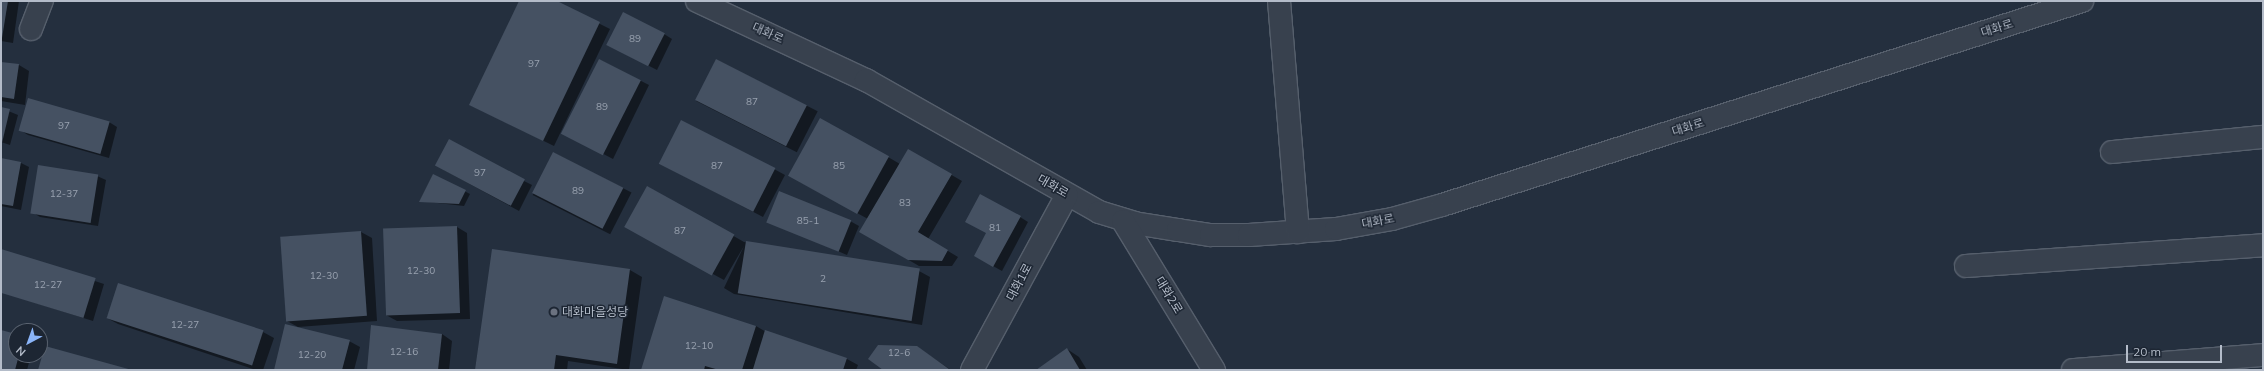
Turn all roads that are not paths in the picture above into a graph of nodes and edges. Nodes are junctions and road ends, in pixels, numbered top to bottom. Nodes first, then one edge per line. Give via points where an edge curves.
1 (42, 1) edge
2 (697, 1) edge
3 (1279, 1) edge
4 (2082, 1) edge
5 (31, 29) dead end
6 (2263, 137) edge
7 (2112, 152) dead end
8 (1067, 195) junction
9 (1123, 221) junction
10 (1298, 232) junction
11 (2263, 245) edge
12 (1966, 266) dead end
13 (2263, 355) edge
14 (972, 370) edge
15 (1214, 370) edge
16 (2073, 370) edge

1 - 5 street
2 - 8 street, 대화로 via 866,80
3 - 10 street
4 - 10 street, 대화로 via 1491,192 1392,219 1336,229
6 - 7 street
8 - 9 street, 대화로
8 - 14 street, 대화1로
9 - 10 street, 대화로 via 1211,235
9 - 15 street, 대화2로
11 - 12 street
13 - 16 street

